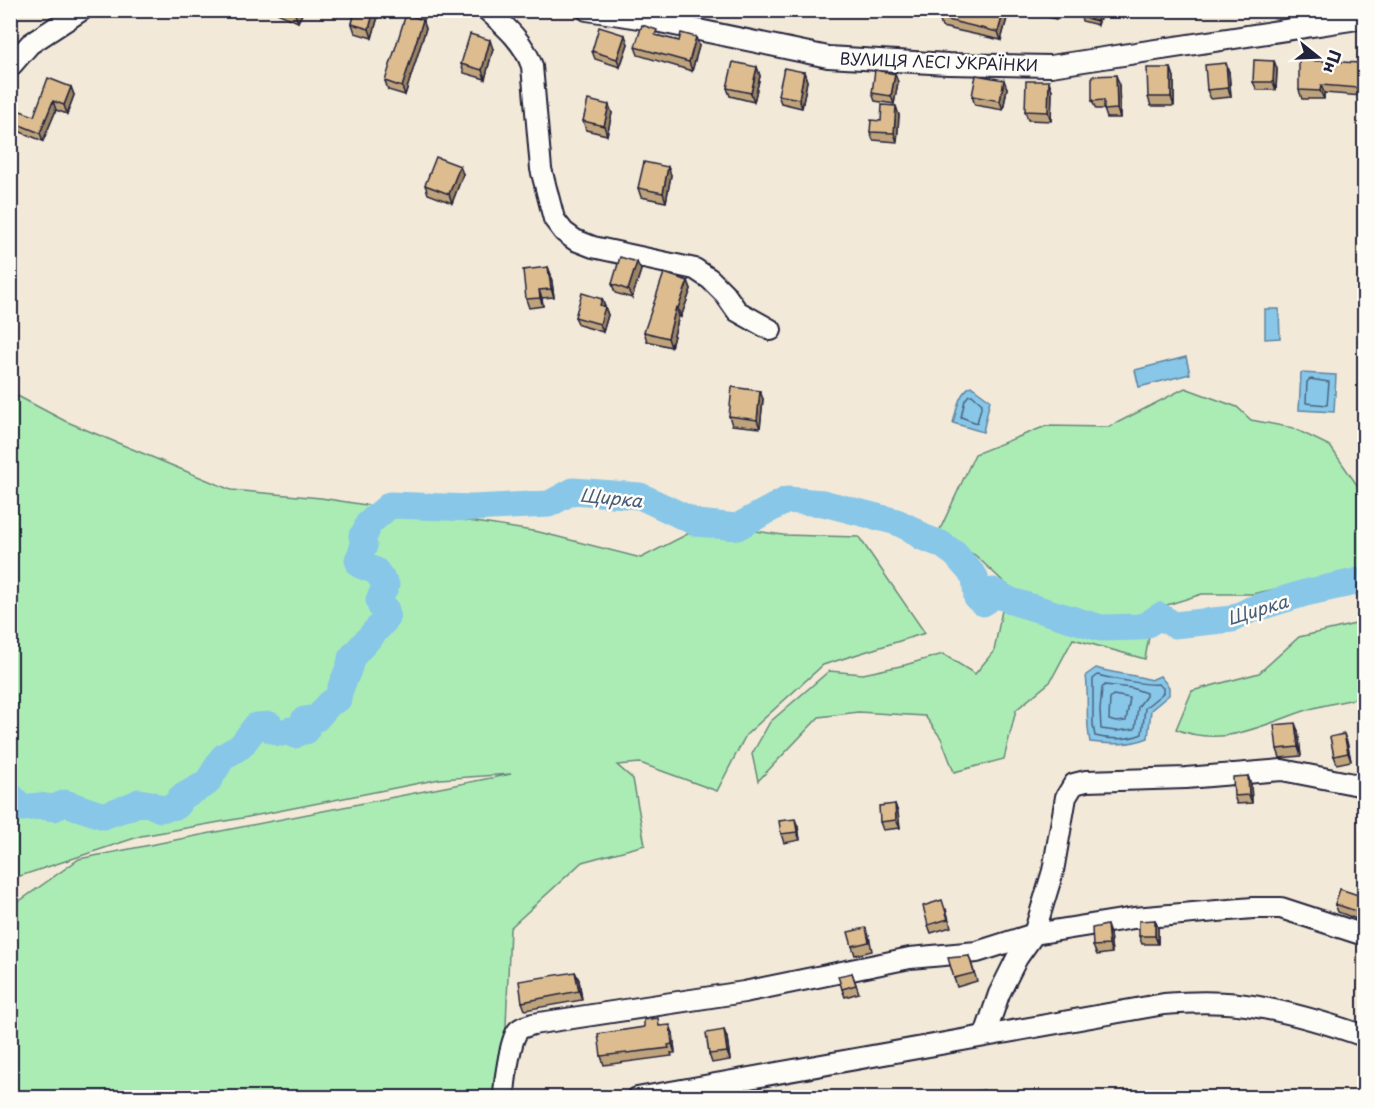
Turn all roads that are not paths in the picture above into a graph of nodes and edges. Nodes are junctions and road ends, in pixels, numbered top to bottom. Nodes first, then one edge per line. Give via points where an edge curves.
1 (82, 10) edge
2 (487, 10) edge
3 (587, 10) edge
4 (1346, 16) edge
5 (1365, 18) edge
6 (10, 67) edge
7 (771, 330) dead end
8 (1365, 786) edge
9 (1035, 934) junction
10 (1365, 935) edge
11 (985, 1035) junction
12 (1365, 1036) edge
13 (504, 1098) edge
14 (637, 1098) edge

1 - 6 street via 30,44
2 - 7 street via 528,53 541,169 554,219 564,232 593,247 695,269 710,279 737,311
3 - 4 street, ВУЛИЦЯ ЛЕСІ УКРАЇНКИ via 828,57 1051,66
4 - 5 street, ВУЛИЦЯ ЛЕСІ УКРАЇНКИ
8 - 9 street via 1282,770 1074,784 1066,797 1053,872
9 - 10 street via 1134,918 1281,908
9 - 11 street via 1017,958 999,994
9 - 13 street via 977,952 910,958 744,992 524,1027 517,1032 511,1050
11 - 12 street via 1164,1004 1199,1002 1239,1004 1299,1016
11 - 14 street

